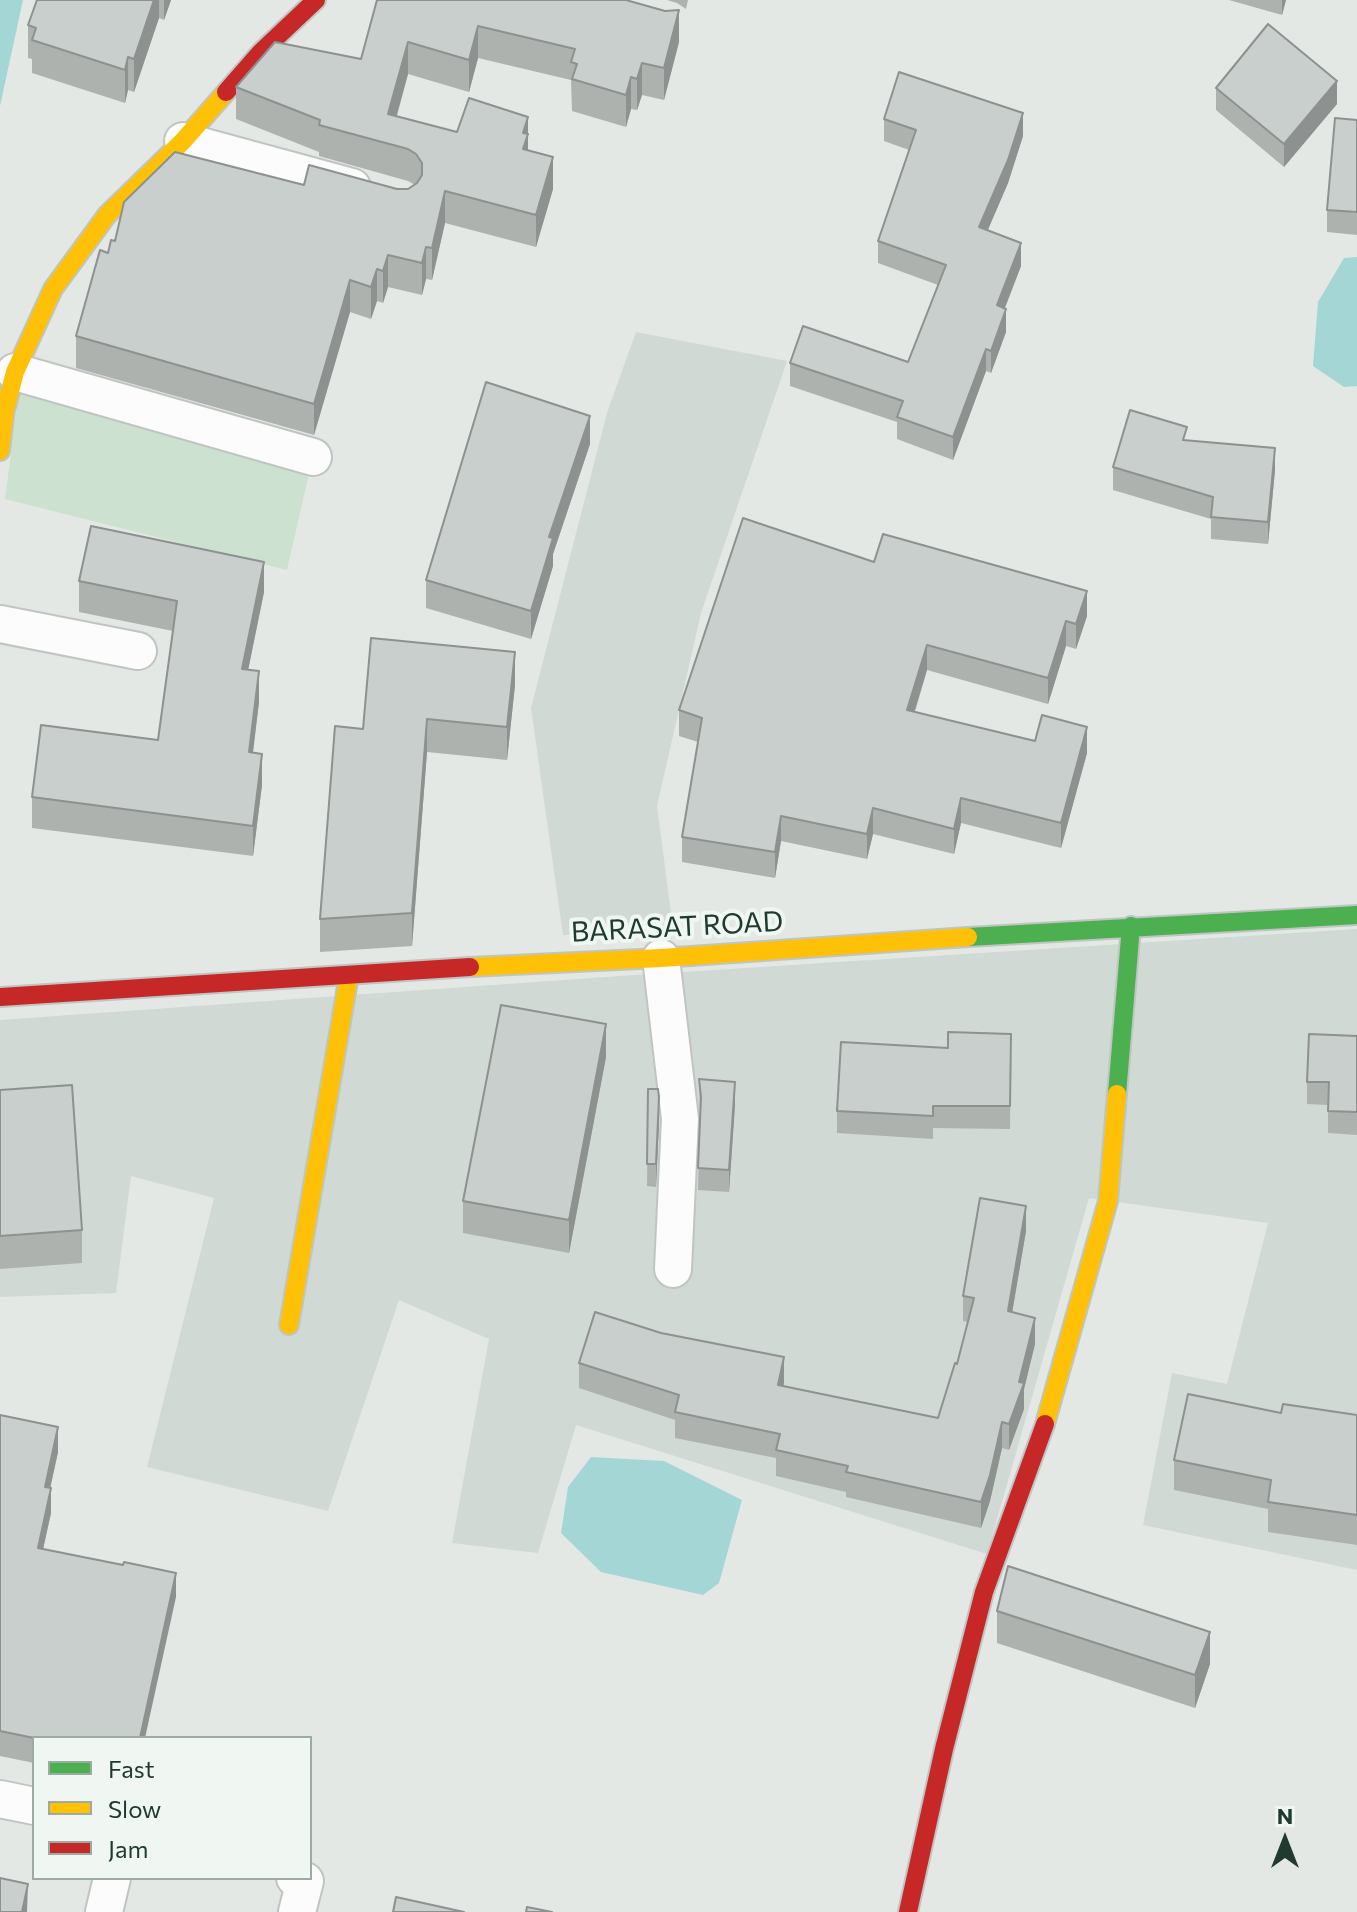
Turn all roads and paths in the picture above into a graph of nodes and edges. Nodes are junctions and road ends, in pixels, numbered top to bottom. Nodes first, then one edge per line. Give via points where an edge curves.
1 (315, 0) edge
2 (183, 141) junction
3 (388, 197) edge
4 (15, 372) junction
5 (2, 410) edge
6 (0, 451) edge
7 (313, 457) dead end
8 (0, 624) edge
9 (138, 651) dead end
10 (1357, 915) edge
11 (1131, 926) junction
12 (661, 958) junction
13 (349, 975) junction
14 (0, 997) edge
15 (673, 1269) dead end
16 (289, 1325) dead end
17 (0, 1799) edge
18 (32, 1806) edge
19 (112, 1880) edge
20 (302, 1880) edge
21 (104, 1912) edge
22 (297, 1912) edge
23 (908, 1912) edge

1 - 2 street
2 - 3 street
2 - 4 street via 107,215 53,289
4 - 5 street
4 - 7 street
5 - 6 street
8 - 9 street
10 - 11 street, BARASAT ROAD
11 - 12 street, BARASAT ROAD
11 - 23 street via 1108,1201 1050,1409 984,1592
12 - 13 street, BARASAT ROAD
12 - 15 street via 680,1119
13 - 14 street, BARASAT ROAD
13 - 16 street
17 - 18 street
19 - 21 street
20 - 22 street

